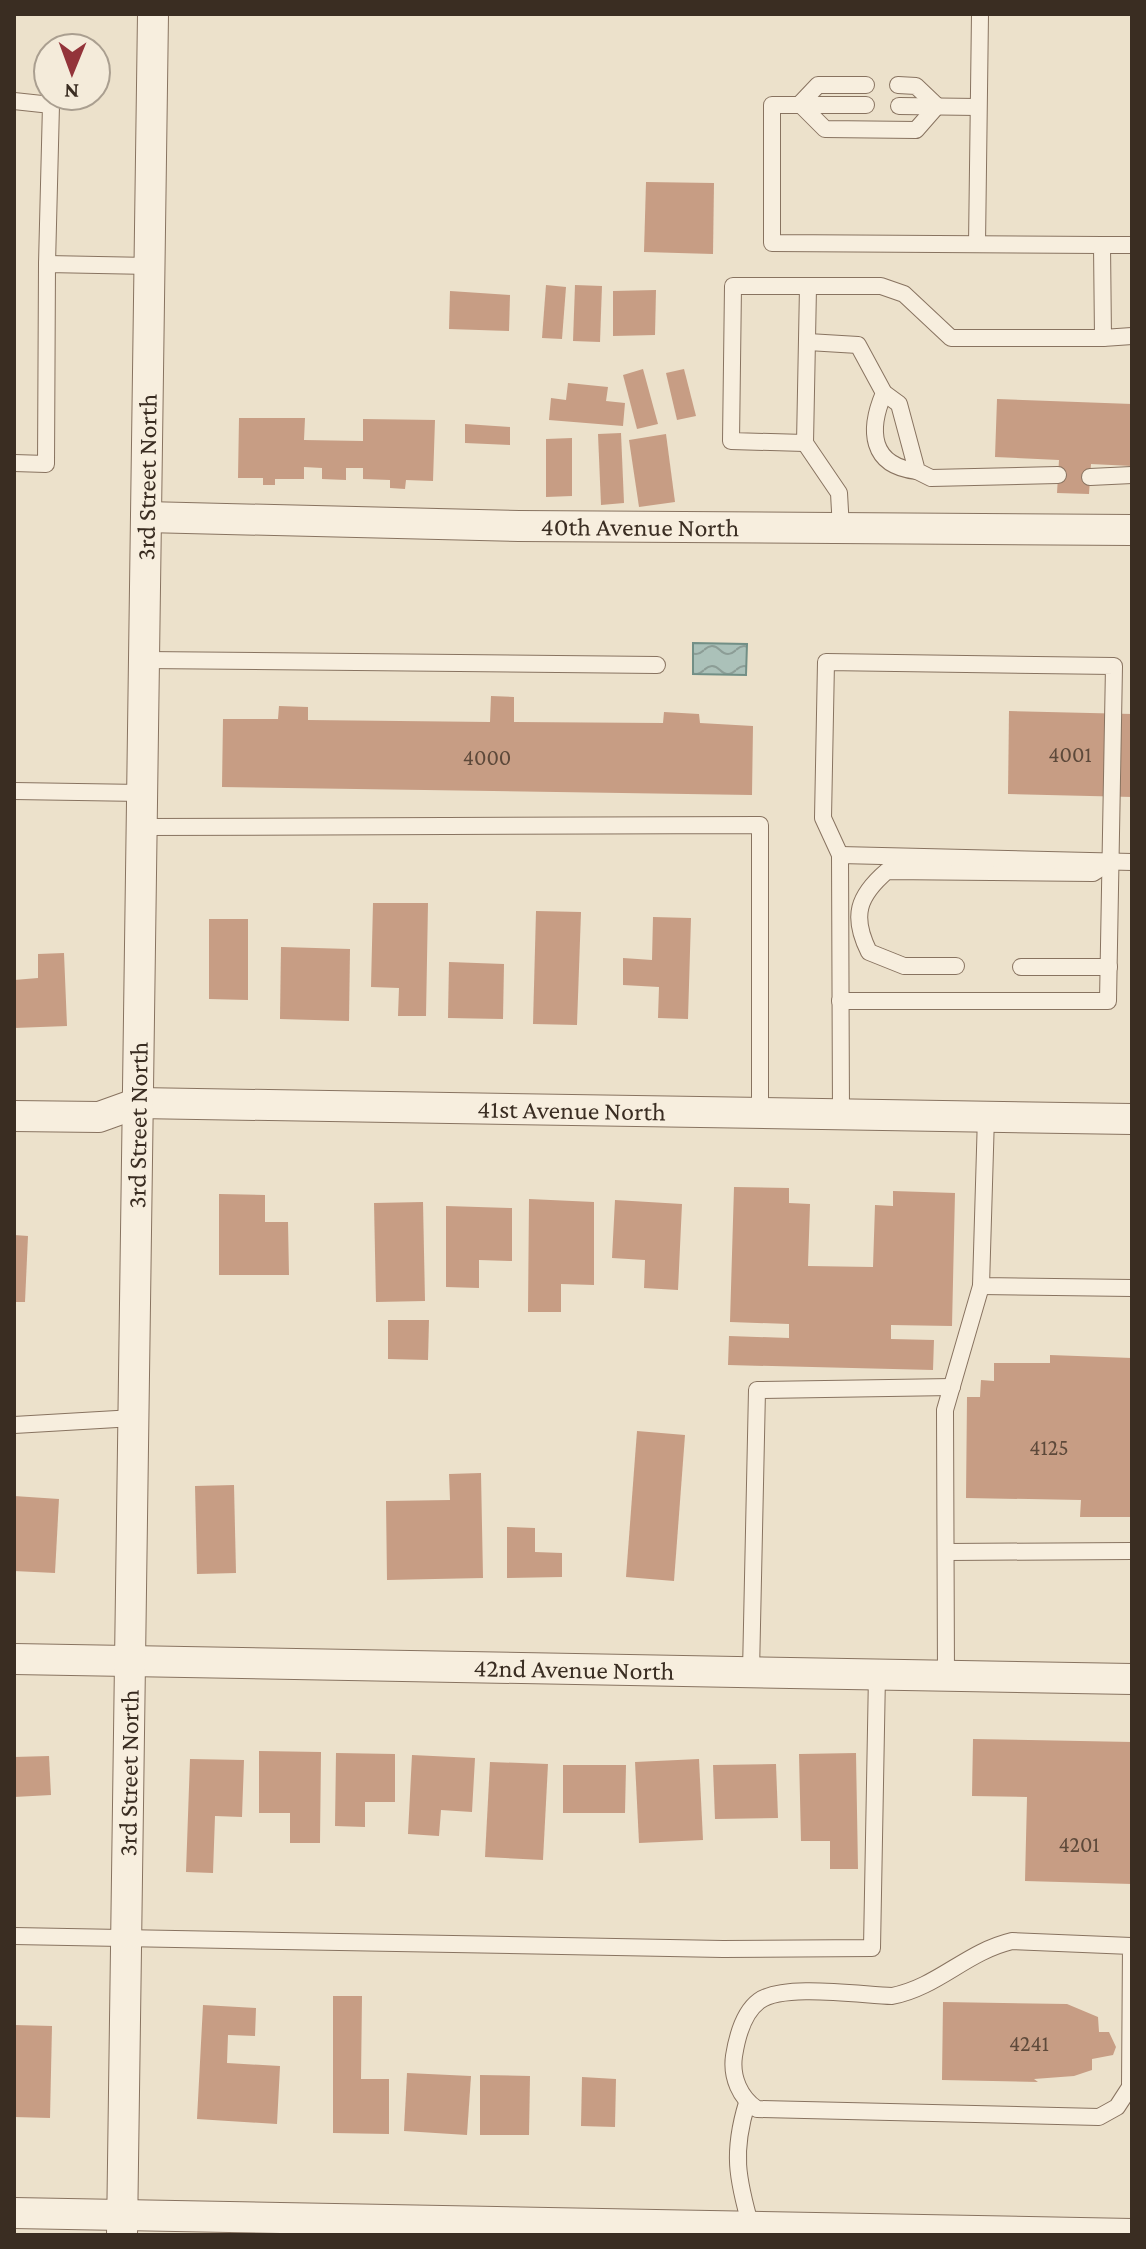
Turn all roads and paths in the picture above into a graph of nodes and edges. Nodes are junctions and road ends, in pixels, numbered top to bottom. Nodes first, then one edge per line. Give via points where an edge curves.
1 (153, 14) edge
2 (980, 14) edge
3 (866, 85) dead end
4 (898, 85) dead end
5 (14, 101) edge
6 (800, 104) junction
7 (866, 105) dead end
8 (899, 106) dead end
9 (937, 106) junction
10 (978, 107) junction
11 (977, 244) junction
12 (1102, 245) junction
13 (1132, 245) edge
14 (47, 264) junction
15 (150, 266) junction
16 (808, 287) junction
17 (1132, 336) edge
18 (1103, 338) junction
19 (808, 342) junction
20 (884, 393) junction
21 (805, 443) junction
22 (14, 463) edge
23 (917, 471) junction
24 (1058, 475) dead end
25 (1132, 475) edge
26 (1090, 477) dead end
27 (146, 517) junction
28 (841, 529) junction
29 (1132, 530) edge
30 (145, 660) junction
31 (657, 665) dead end
32 (14, 791) edge
33 (142, 793) junction
34 (141, 827) junction
35 (840, 855) junction
36 (1111, 862) junction
37 (1132, 862) edge
38 (956, 966) dead end
39 (1021, 967) dead end
40 (1109, 967) junction
41 (840, 1001) junction
42 (138, 1103) junction
43 (760, 1113) junction
44 (841, 1115) junction
45 (14, 1116) edge
46 (986, 1116) junction
47 (1132, 1119) edge
48 (981, 1286) junction
49 (1132, 1288) edge
50 (952, 1387) junction
51 (134, 1418) junction
52 (14, 1425) edge
53 (1132, 1551) edge
54 (948, 1552) junction
55 (14, 1659) edge
56 (132, 1661) junction
57 (751, 1672) junction
58 (877, 1674) junction
59 (946, 1676) junction
60 (1132, 1679) edge
61 (14, 1936) edge
62 (127, 1938) junction
63 (1131, 1946) edge
64 (747, 2103) junction
65 (14, 2213) edge
66 (122, 2224) edge
67 (760, 2230) edge
68 (871, 2232) edge
69 (1132, 2234) edge

1 - 15 street, 3rd Street North
2 - 10 lane
3 - 6 lane via 818,85
4 - 9 lane via 916,86
5 - 14 lane via 51,105
6 - 7 lane
6 - 9 lane via 825,129 916,130
6 - 11 lane via 772,105 772,243
8 - 9 lane
9 - 10 lane
10 - 11 lane
11 - 12 lane
12 - 13 lane
12 - 18 lane
14 - 15 lane
14 - 22 lane via 46,464
15 - 27 street, 3rd Street North
16 - 18 lane via 881,286 904,294 951,338
16 - 19 lane
16 - 21 lane via 733,286 731,441
17 - 18 lane
19 - 20 lane via 858,345
19 - 21 lane
20 - 23 lane via 899,404
20 - 23 lane via 877,410 880,454 898,469
21 - 28 lane via 839,493
23 - 24 lane via 931,478
25 - 26 lane
27 - 28 street, 40th Avenue North
27 - 30 street, 3rd Street North
28 - 29 street, 40th Avenue North
30 - 31 lane
30 - 33 street, 3rd Street North
32 - 33 lane
33 - 34 street, 3rd Street North
34 - 42 street, 3rd Street North
34 - 43 lane via 760,825
35 - 36 lane
35 - 36 lane via 823,818 826,662 1114,666
35 - 41 lane
36 - 37 lane
36 - 38 lane via 1093,873 887,871 867,888 859,910 860,934 869,952 904,966
36 - 40 lane
39 - 40 lane
40 - 41 lane via 1108,1001
41 - 44 lane
42 - 43 street, 41st Avenue North
42 - 45 street, 41st Avenue North via 99,1117
42 - 51 street, 3rd Street North
43 - 44 street, 41st Avenue North
44 - 46 street, 41st Avenue North
46 - 47 street, 41st Avenue North
46 - 48 lane
48 - 49 lane
48 - 50 lane
50 - 54 lane via 945,1410
50 - 57 lane via 757,1390
51 - 52 lane
51 - 56 street, 3rd Street North
53 - 54 lane
54 - 59 lane
55 - 56 street, 42nd Avenue North
56 - 57 street, 42nd Avenue North
56 - 62 street, 3rd Street North
57 - 58 street, 42nd Avenue North
58 - 59 street, 42nd Avenue North
58 - 62 lane via 872,1948
59 - 60 street, 42nd Avenue North
61 - 62 lane
62 - 66 street, 3rd Street North
63 - 64 lane via 1012,1941 959,1962 932,1984 907,1993 773,1994 750,2010 736,2048 735,2076
63 - 64 lane via 1130,2087 1117,2107 1099,2117 757,2109
64 - 67 lane via 736,2153 738,2182
65 - 66 street
66 - 67 street
67 - 68 street
68 - 69 street

